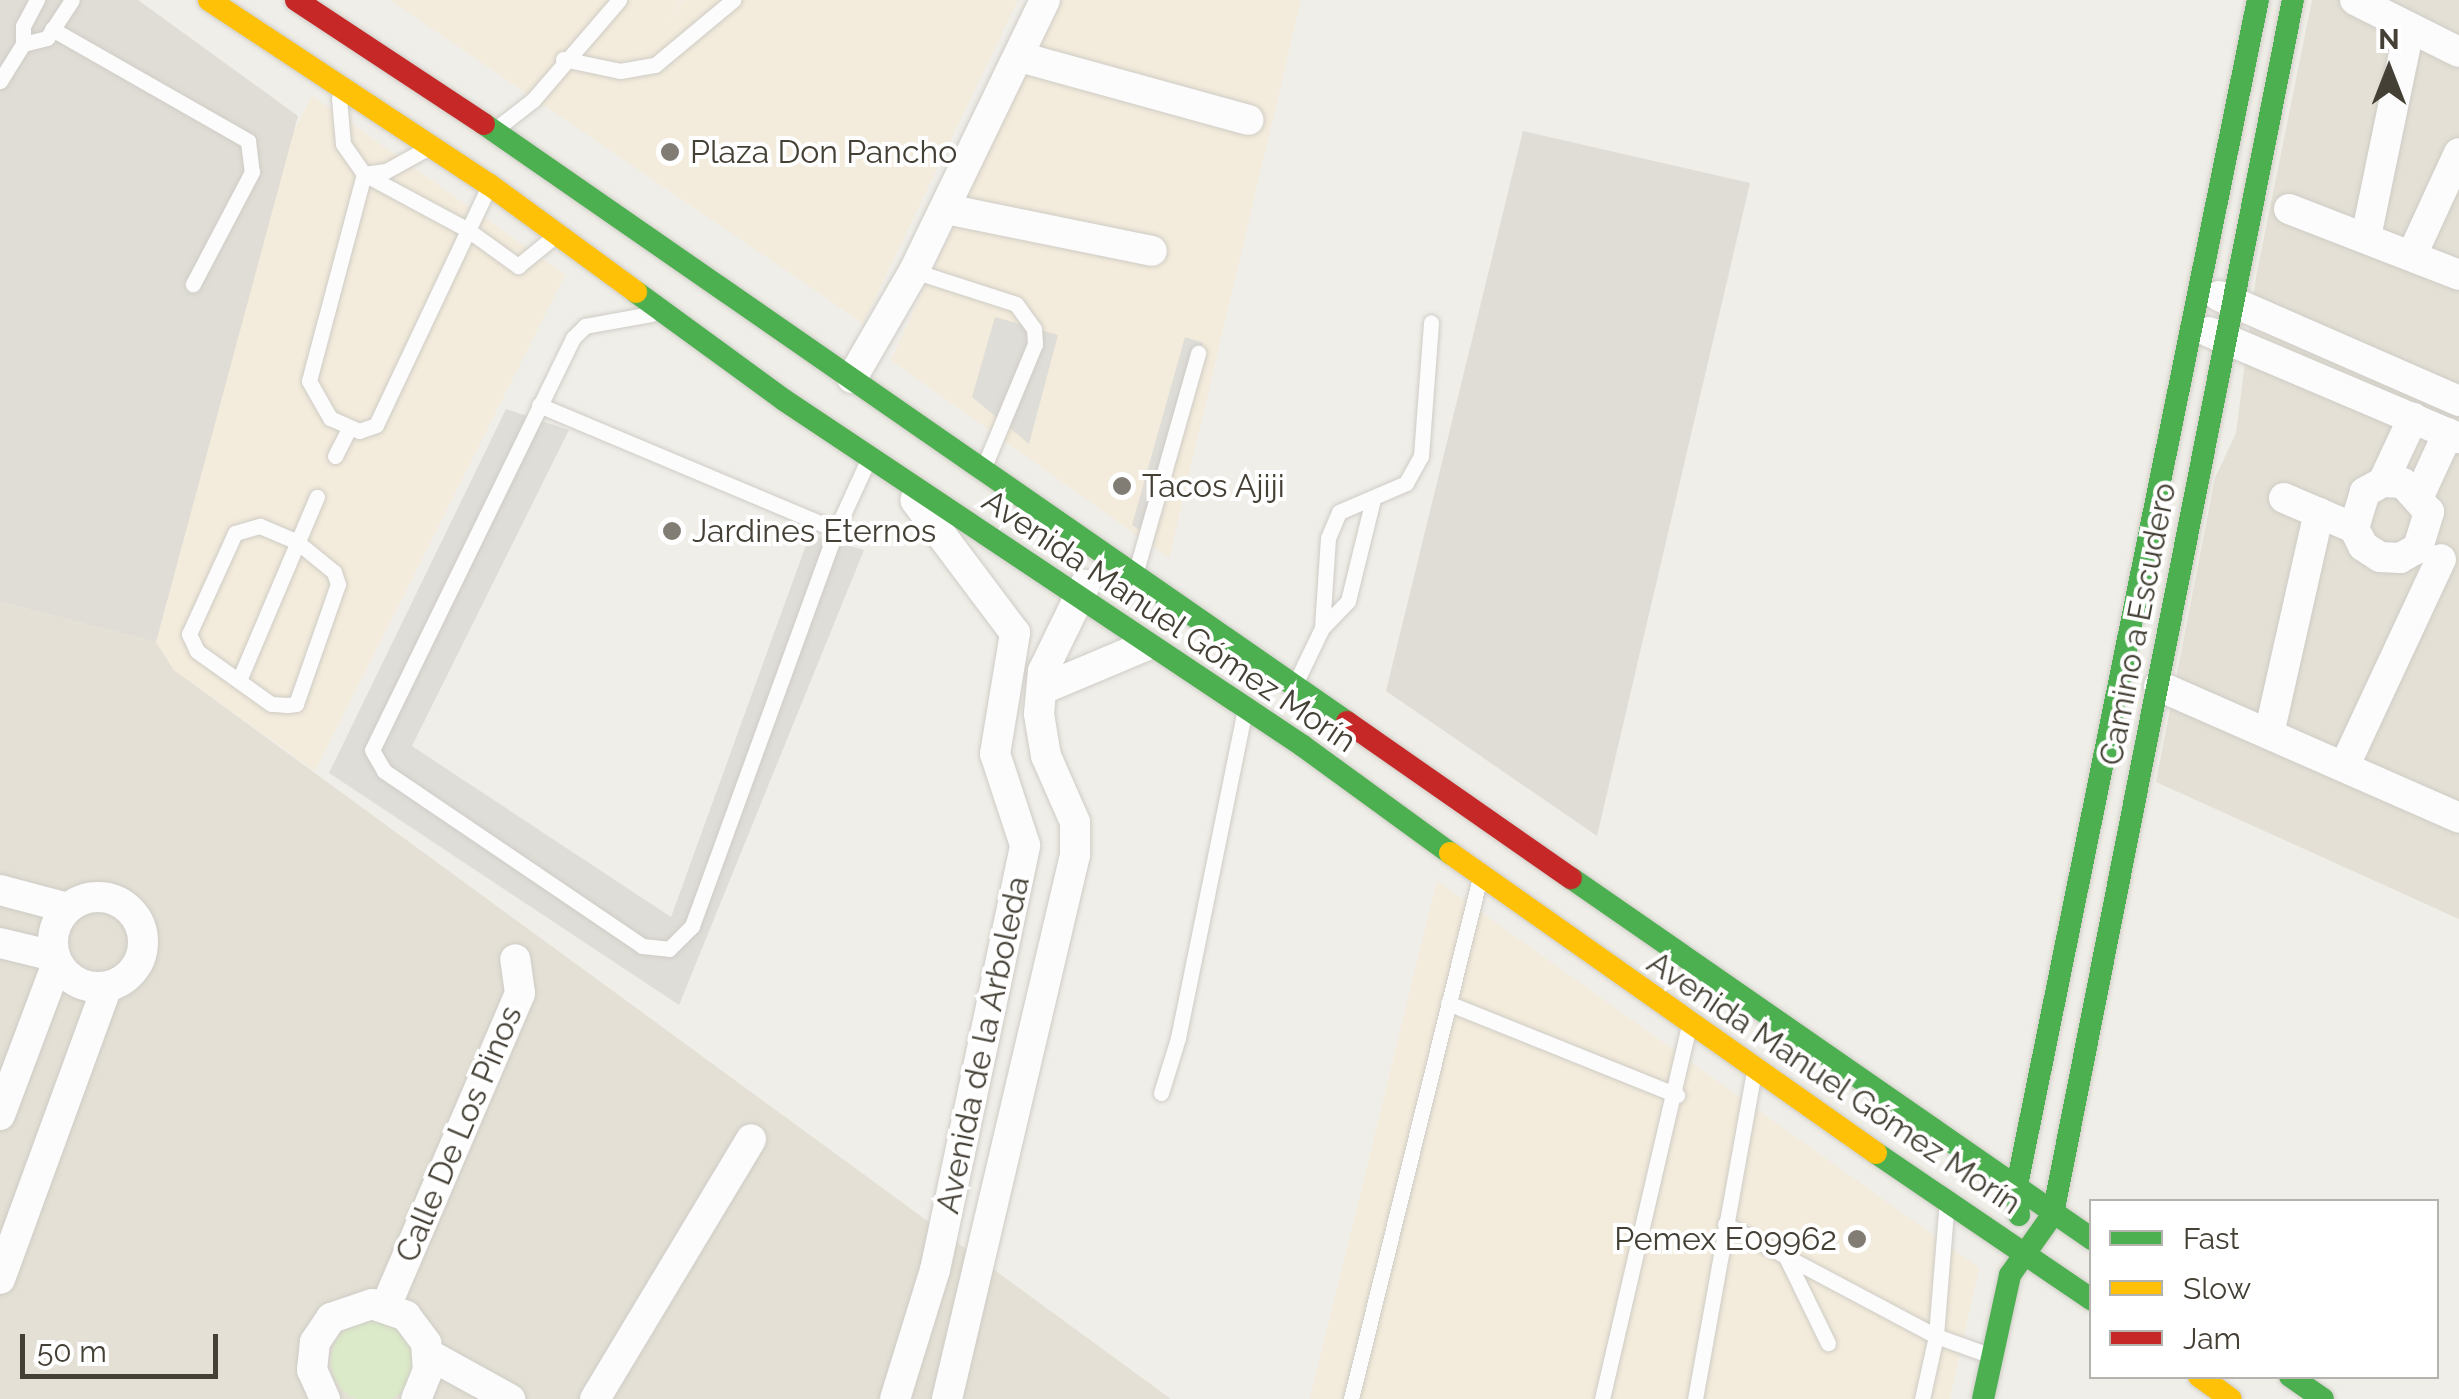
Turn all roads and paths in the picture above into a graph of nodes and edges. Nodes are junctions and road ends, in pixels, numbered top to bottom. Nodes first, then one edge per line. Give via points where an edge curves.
1 (37, 0) edge
2 (72, 0) edge
3 (209, 0) edge
4 (296, 0) edge
5 (619, 0) edge
6 (732, 0) edge
7 (1046, 0) edge
8 (2258, 0) edge
9 (2293, 0) edge
10 (2355, 0) edge
11 (52, 29) junction
12 (2409, 30) junction
13 (23, 44) junction
14 (2459, 52) edge
15 (1020, 57) junction
16 (563, 58) junction
17 (0, 81) edge
18 (338, 84) junction
19 (1248, 120) dead end
20 (494, 130) junction
21 (431, 146) junction
22 (2459, 153) edge
23 (364, 174) junction
24 (490, 185) junction
25 (946, 209) junction
26 (2290, 209) dead end
27 (468, 230) junction
28 (557, 232) junction
29 (2366, 237) junction
30 (1152, 251) dead end
31 (2412, 256) junction
32 (914, 271) junction
33 (2459, 275) edge
34 (193, 284) dead end
35 (2200, 291) junction
36 (2235, 301) junction
37 (660, 312) junction
38 (1430, 322) dead end
39 (2192, 326) junction
40 (2228, 339) junction
41 (1198, 353) dead end
42 (852, 378) junction
43 (2453, 398) edge
44 (539, 405) junction
45 (348, 428) junction
46 (2439, 429) edge
47 (335, 456) dead end
48 (869, 458) junction
49 (981, 472) junction
50 (901, 481) junction
51 (2383, 482) junction
52 (2420, 494) junction
53 (317, 497) dead end
54 (2284, 498) dead end
55 (1373, 499) junction
56 (2318, 513) junction
57 (2354, 528) junction
58 (836, 530) junction
59 (296, 541) junction
60 (1100, 552) junction
61 (2439, 558) edge
62 (1135, 574) junction
63 (1079, 601) junction
64 (1322, 628) junction
65 (1015, 633) junction
66 (1145, 646) junction
67 (240, 678) junction
68 (1044, 679) junction
69 (1294, 686) junction
70 (2159, 686) junction
71 (1245, 709) junction
72 (2269, 734) junction
73 (2345, 765) junction
74 (2459, 818) edge
75 (1480, 878) junction
76 (0, 890) edge
77 (68, 908) junction
78 (1013, 912) junction
79 (1057, 922) junction
80 (0, 942) edge
81 (56, 959) junction
82 (515, 959) dead end
83 (107, 987) junction
84 (1448, 1003) junction
85 (1688, 1024) junction
86 (1755, 1069) junction
87 (1161, 1093) dead end
88 (1676, 1095) junction
89 (0, 1115) edge
90 (751, 1138) dead end
91 (2016, 1190) junction
92 (1947, 1199) junction
93 (2053, 1214) junction
94 (1725, 1224) junction
95 (2089, 1237) edge
96 (940, 1243) junction
97 (2022, 1251) junction
98 (981, 1256) junction
99 (1786, 1257) junction
100 (0, 1279) edge
101 (2089, 1298) edge
102 (386, 1306) junction
103 (1936, 1336) junction
104 (1828, 1343) dead end
105 (428, 1354) junction
106 (1993, 1356) junction
107 (2204, 1379) edge
108 (2294, 1379) edge
109 (325, 1399) edge
110 (416, 1399) edge
111 (510, 1399) edge
112 (595, 1399) edge
113 (895, 1399) edge
114 (947, 1399) edge
115 (1351, 1399) edge
116 (1602, 1399) edge
117 (1695, 1399) edge
118 (1922, 1399) edge
119 (1983, 1399) edge
120 (2231, 1399) edge
121 (2323, 1399) edge

1 - 13 lane via 23,26
2 - 11 lane
3 - 18 main road, Avenida Manuel Gómez Morín
4 - 20 main road, Avenida Manuel Gómez Morín
5 - 16 lane
6 - 16 lane via 656,64 620,71
7 - 15 street
8 - 35 main road, Camino a Escudero
9 - 36 main road, Camino a Escudero
10 - 12 street
11 - 13 lane via 47,38
11 - 34 lane via 248,141 252,172
12 - 14 street
12 - 29 street
13 - 17 lane
15 - 19 street
15 - 25 street
16 - 20 lane via 533,100
18 - 21 main road, Avenida Manuel Gómez Morín
18 - 23 lane via 343,144
20 - 42 main road, Avenida Manuel Gómez Morín
21 - 23 lane via 386,171
21 - 24 main road, Avenida Manuel Gómez Morín
22 - 31 street
23 - 27 lane
23 - 45 lane via 309,381 330,418
24 - 27 lane
24 - 28 main road, Avenida Manuel Gómez Morín
25 - 30 street
25 - 32 street
26 - 29 street
27 - 28 lane via 518,266
27 - 45 lane via 376,425
28 - 37 main road, Avenida Manuel Gómez Morín
29 - 31 street
31 - 33 street
32 - 42 street
32 - 49 lane via 1016,304 1034,329 1035,344
35 - 36 street
35 - 39 main road, Camino a Escudero
36 - 40 main road, Camino a Escudero
36 - 43 street
37 - 44 lane via 577,331
37 - 48 main road, Avenida Manuel Gómez Morín
38 - 55 lane via 1420,456 1406,483
39 - 40 street
39 - 91 main road, Camino a Escudero
40 - 46 street
40 - 70 main road, Camino a Escudero
41 - 62 lane
42 - 49 main road, Avenida Manuel Gómez Morín
43 - 46 street
44 - 58 lane
44 - 58 lane via 372,750 384,770 642,946 669,949 692,926
45 - 47 lane
46 - 51 street
46 - 52 street
48 - 50 main road, Avenida Manuel Gómez Morín
48 - 58 lane
49 - 60 main road, Avenida Manuel Gómez Morín
50 - 63 main road, Avenida Manuel Gómez Morín
50 - 65 street
51 - 52 street via 2403,483
51 - 57 street via 2365,492
52 - 61 street
53 - 59 lane
54 - 56 street
55 - 64 lane via 1348,601
55 - 64 lane via 1339,512 1328,538
56 - 57 street
56 - 72 street
57 - 61 street via 2363,546 2380,556
59 - 67 lane
59 - 67 lane via 252,524 236,532 190,624 197,651
59 - 67 lane via 334,572 338,584 296,704 271,704
60 - 62 main road, Avenida Manuel Gómez Morín
60 - 63 street, Avenida de la Arboleda
61 - 73 street
62 - 69 main road, Avenida Manuel Gómez Morín
63 - 66 main road, Avenida Manuel Gómez Morín
63 - 68 street, Avenida de la Arboleda
64 - 69 lane
65 - 68 street
65 - 78 street, Avenida de la Arboleda via 996,754 1025,845
66 - 68 street
66 - 71 main road, Avenida Manuel Gómez Morín
68 - 79 street, Avenida de la Arboleda via 1040,732 1074,822 1074,855
69 - 91 main road, Avenida Manuel Gómez Morín
70 - 72 street
70 - 93 main road, Camino a Escudero
71 - 75 main road, Avenida Manuel Gómez Morín
71 - 87 lane
72 - 73 street
73 - 74 street
75 - 84 lane
75 - 85 main road, Avenida Manuel Gómez Morín
76 - 77 street
77 - 81 street via 54,930
77 - 83 street via 111,898 142,930 144,944 132,972
78 - 79 street
78 - 96 street, Avenida de la Arboleda
79 - 98 street, Avenida de la Arboleda
80 - 81 street
81 - 83 street via 78,983
81 - 89 street
82 - 102 street, Calle De Los Pinos via 520,993
83 - 100 street
84 - 88 lane
84 - 115 lane
85 - 86 main road, Avenida Manuel Gómez Morín
85 - 88 lane
86 - 92 main road, Avenida Manuel Gómez Morín
86 - 94 lane
88 - 116 lane
90 - 112 street
91 - 93 main road, Avenida Manuel Gómez Morín
91 - 97 main road, Camino a Escudero
92 - 97 main road, Avenida Manuel Gómez Morín
92 - 103 lane
93 - 95 main road, Avenida Manuel Gómez Morín
93 - 97 main road, Camino a Escudero
94 - 99 lane
94 - 117 lane
96 - 98 street
96 - 113 street, Avenida de la Arboleda
97 - 101 main road, Avenida Manuel Gómez Morín
97 - 106 main road, Camino a Escudero via 2010,1275
98 - 114 street, Avenida de la Arboleda
99 - 103 lane
99 - 104 lane
102 - 105 street via 414,1324
102 - 109 street via 344,1310 322,1329 312,1370
103 - 106 lane
103 - 118 lane
105 - 110 street
105 - 111 street
106 - 119 main road, Camino a Escudero
107 - 120 main road
108 - 121 main road

